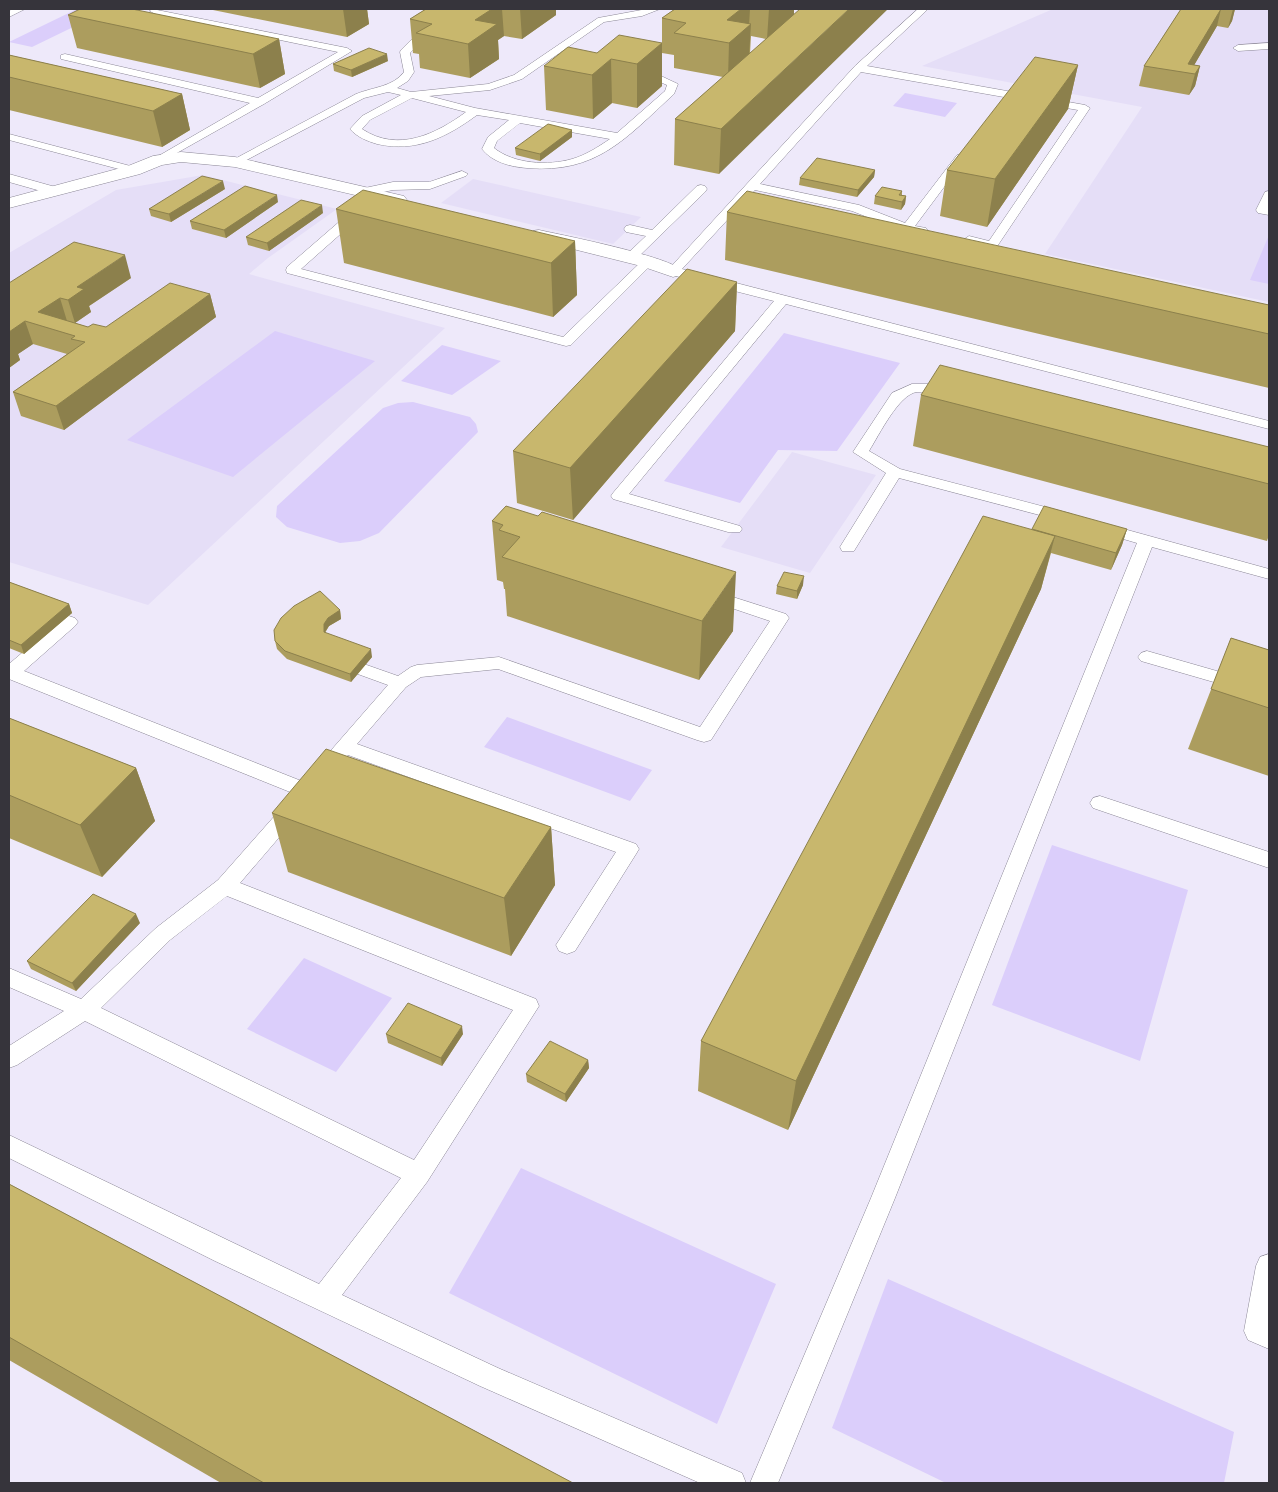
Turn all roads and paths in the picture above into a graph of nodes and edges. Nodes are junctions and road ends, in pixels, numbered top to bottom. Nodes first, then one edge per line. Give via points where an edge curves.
1 (20, 9) edge
2 (461, 9) edge
3 (655, 9) edge
4 (923, 9) edge
5 (155, 11) dead end
6 (9, 14) edge
7 (1269, 46) edge
8 (562, 48) junction
9 (1238, 48) dead end
10 (578, 51) edge
11 (65, 58) dead end
12 (626, 65) edge
13 (859, 68) junction
14 (388, 90) junction
15 (410, 95) junction
16 (260, 102) junction
17 (475, 111) junction
18 (518, 119) junction
19 (9, 137) edge
20 (618, 137) junction
21 (967, 149) edge
22 (159, 160) junction
23 (235, 162) junction
24 (134, 170) junction
25 (462, 174) dead end
26 (9, 178) edge
27 (430, 185) junction
28 (752, 186) junction
29 (701, 189) dead end
30 (458, 190) dead end
31 (55, 191) junction
32 (370, 193) junction
33 (1269, 195) edge
34 (9, 203) edge
35 (414, 204) edge
36 (1269, 211) edge
37 (907, 228) junction
38 (630, 229) dead end
39 (527, 232) edge
40 (655, 234) junction
41 (935, 234) edge
42 (954, 237) edge
43 (630, 258) junction
44 (648, 262) junction
45 (672, 271) junction
46 (782, 300) junction
47 (962, 396) edge
48 (1269, 424) edge
49 (895, 472) junction
50 (734, 529) dead end
51 (1146, 541) junction
52 (848, 547) dead end
53 (1269, 574) edge
54 (697, 590) edge
55 (69, 622) dead end
56 (1147, 657) dead end
57 (362, 669) edge
58 (10, 672) edge
59 (400, 683) junction
60 (1269, 692) edge
61 (346, 747) junction
62 (307, 791) junction
63 (1100, 803) dead end
64 (1269, 860) edge
65 (225, 886) junction
66 (567, 944) dead end
67 (9, 977) edge
68 (84, 1010) junction
69 (9, 1058) edge
70 (9, 1146) edge
71 (418, 1174) junction
72 (1269, 1266) edge
73 (324, 1298) junction
74 (1269, 1336) edge
75 (732, 1483) edge
76 (764, 1483) edge

1 - 6 lane
2 - 14 lane via 420,37 405,52 409,72
3 - 8 lane via 638,14 612,15
4 - 13 lane
5 - 16 lane via 347,51
7 - 9 lane
8 - 10 lane
8 - 15 lane via 501,85
11 - 16 lane
12 - 20 lane via 673,84 670,92
13 - 28 lane
13 - 42 lane via 1006,99 1085,108 992,245
14 - 15 lane
14 - 23 lane via 360,96
15 - 17 lane
15 - 17 lane via 366,118 356,129 377,141 417,143 448,131
16 - 22 lane
17 - 18 lane
18 - 20 lane
18 - 20 lane via 492,140 488,149 496,156 523,165 553,166 579,161
19 - 24 lane
21 - 37 lane
22 - 23 street via 181,157
22 - 24 street
23 - 32 street
24 - 31 street
25 - 27 lane
26 - 31 lane
27 - 30 lane
27 - 32 lane via 393,186
28 - 37 lane via 855,208
28 - 45 lane
29 - 40 lane
31 - 34 street
32 - 35 street
32 - 44 lane via 292,270 566,342
33 - 36 lane via 1262,210
37 - 41 lane
38 - 40 lane
39 - 43 street
40 - 43 lane
43 - 44 street
44 - 45 street
45 - 46 lane
46 - 48 lane
46 - 50 lane via 619,496
47 - 49 lane via 933,388 912,388 897,396 862,452
49 - 51 lane via 1037,508
49 - 52 lane
51 - 53 lane
51 - 76 lane via 886,1189
54 - 59 lane via 780,618 704,735 499,663 417,671
55 - 58 lane
56 - 60 lane
57 - 59 lane
58 - 62 lane
59 - 61 lane
61 - 62 lane
61 - 66 lane via 629,849
62 - 65 lane
63 - 64 lane
65 - 68 lane via 163,934
65 - 71 lane via 528,1006
67 - 68 lane
68 - 69 lane
68 - 71 lane
70 - 73 lane
71 - 73 lane
72 - 74 lane via 1257,1331
73 - 75 lane via 488,1377

